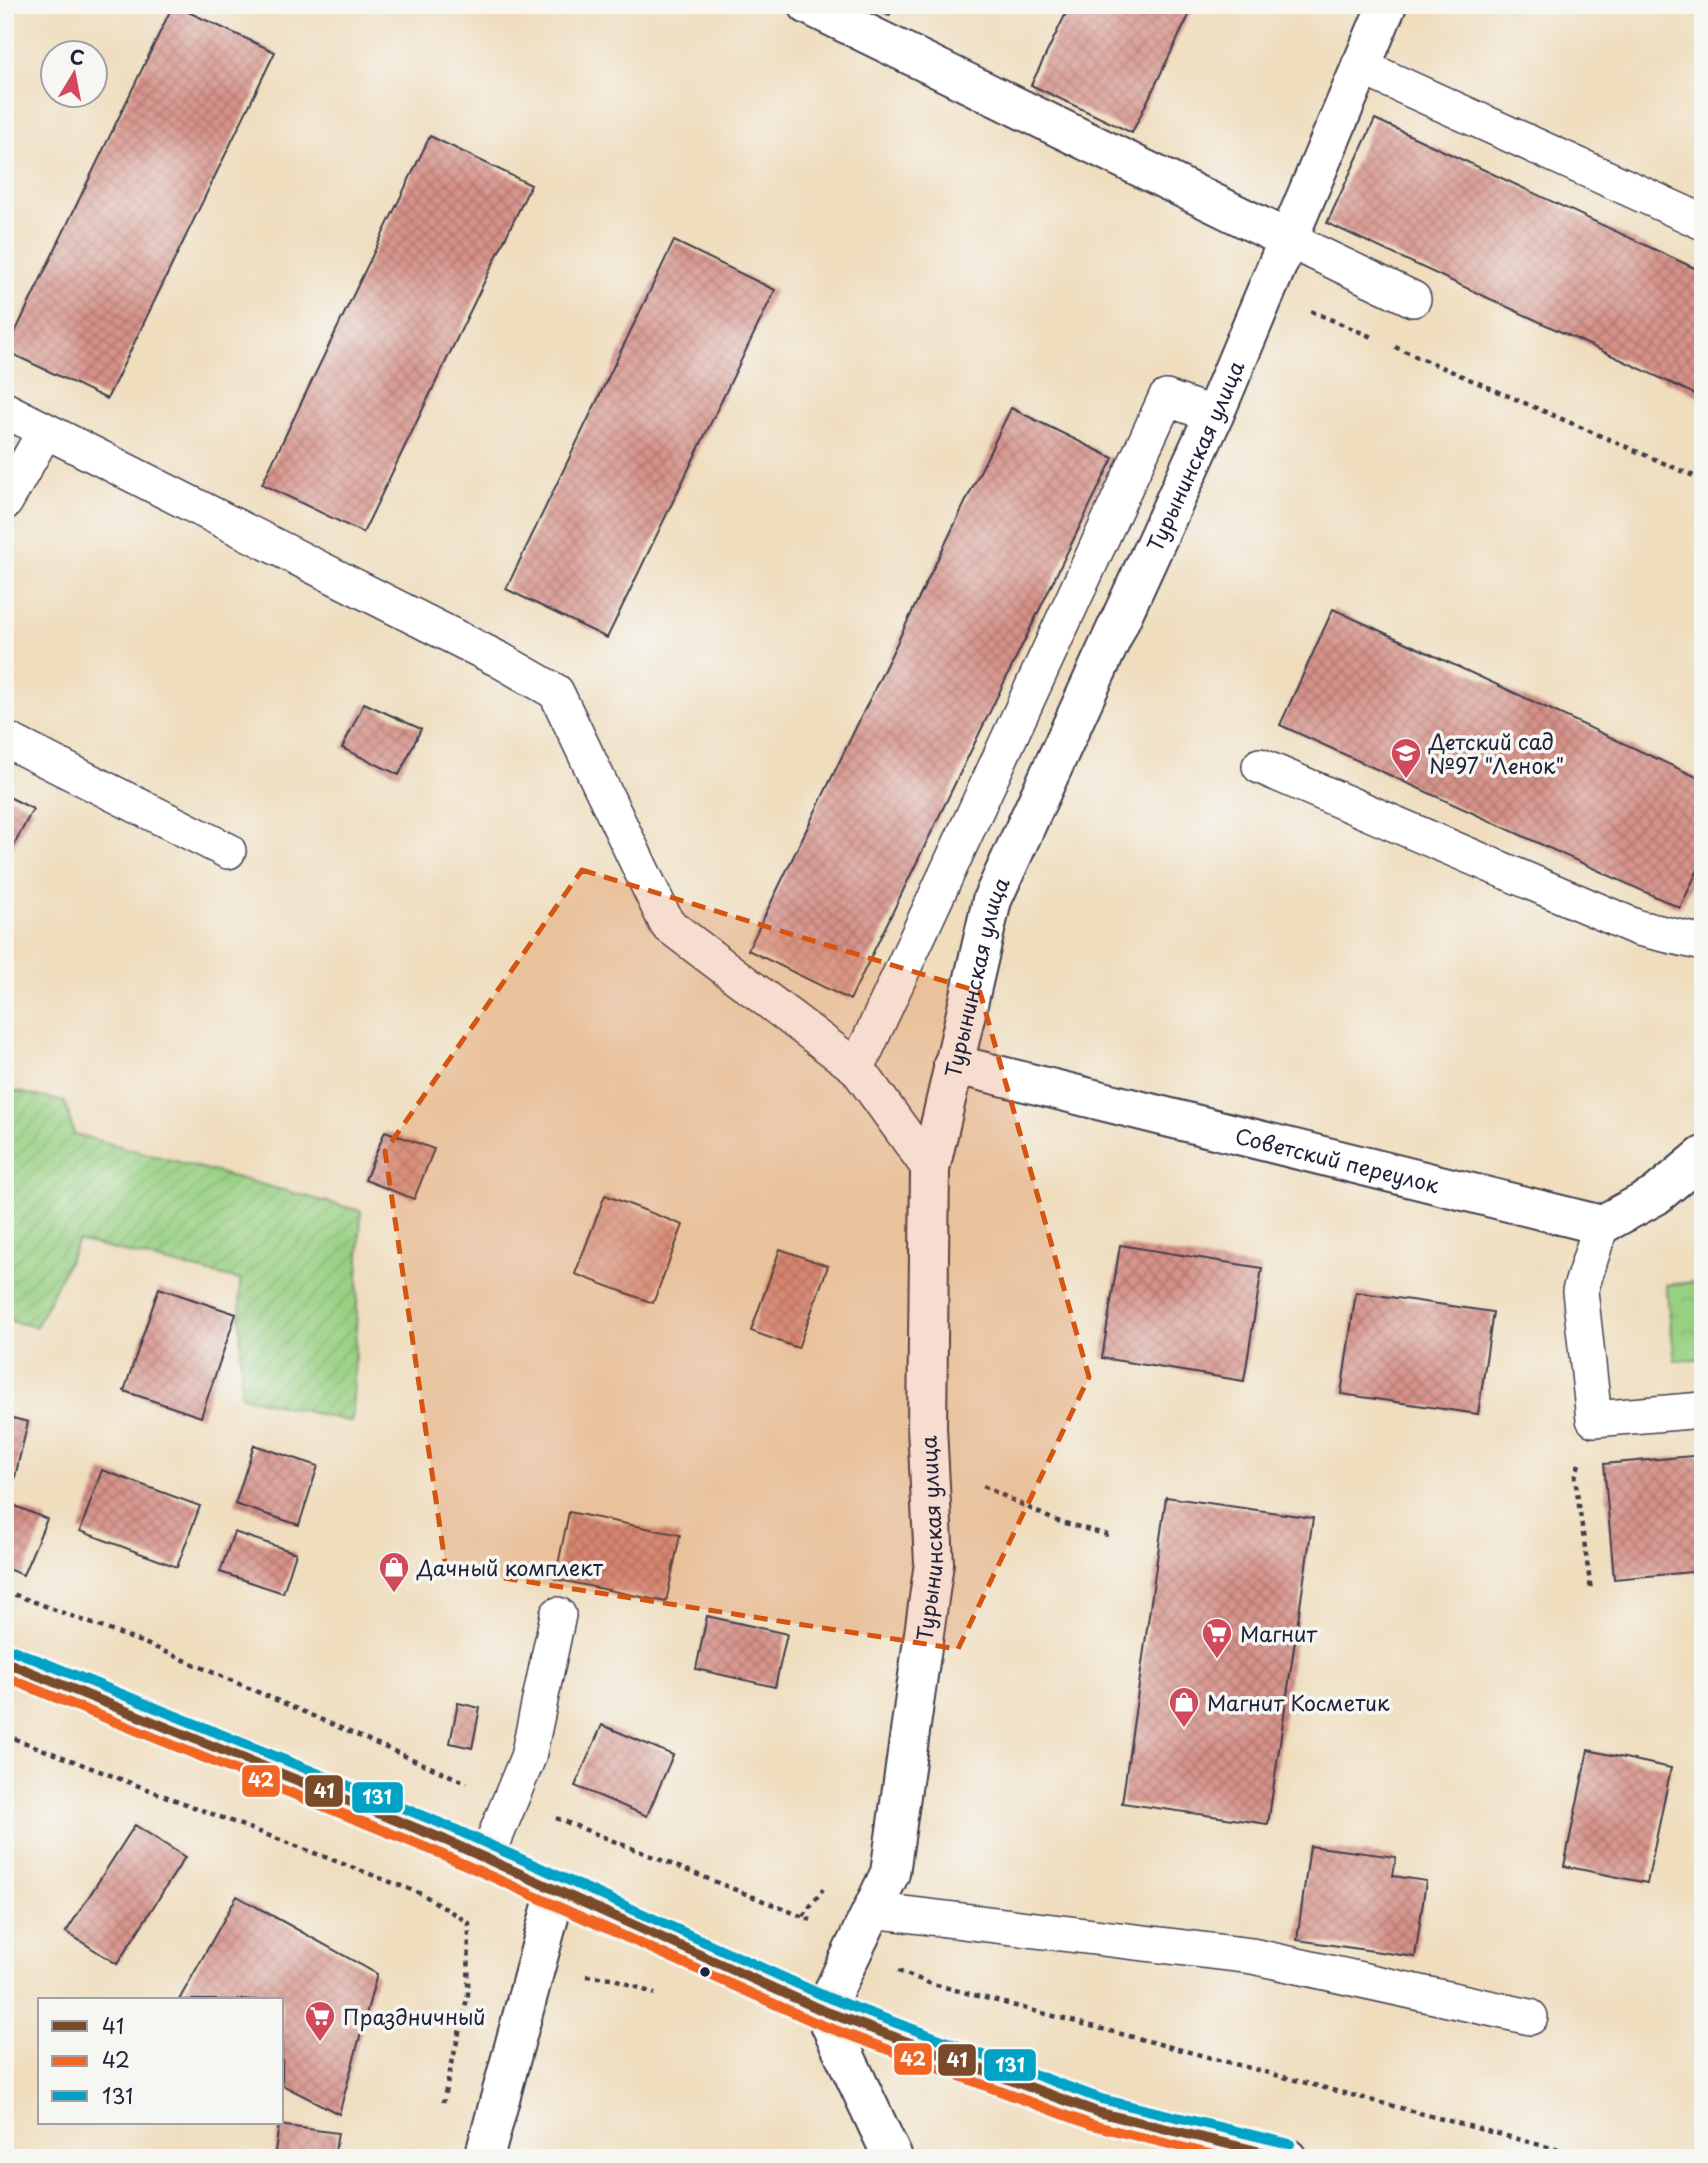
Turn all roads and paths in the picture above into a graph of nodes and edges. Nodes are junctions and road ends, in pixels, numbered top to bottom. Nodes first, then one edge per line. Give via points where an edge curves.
1 (808, 5) edge
2 (1388, 5) edge
3 (1359, 66) junction
4 (1703, 222) edge
5 (1289, 240) junction
6 (1266, 292) junction
7 (1413, 299) dead end
8 (5, 410) edge
9 (1214, 415) junction
10 (45, 431) junction
11 (1703, 480) edge
12 (5, 502) edge
13 (5, 739) edge
14 (1260, 766) dead end
15 (228, 851) dead end
16 (1703, 943) edge
17 (953, 1064) junction
18 (857, 1069) junction
19 (1703, 1156) edge
20 (930, 1169) junction
21 (1601, 1226) junction
22 (1703, 1410) edge
23 (1594, 1419) junction
24 (983, 1486) dead end
25 (1108, 1535) dead end
26 (1591, 1590) dead end
27 (5, 1591) edge
28 (558, 1615) dead end
29 (5, 1662) edge
30 (5, 1735) edge
31 (512, 1801) junction
32 (486, 1859) junction
33 (556, 1891) junction
34 (864, 1924) junction
35 (582, 1975) dead end
36 (468, 1994) junction
37 (662, 1997) dead end
38 (523, 2008) junction
39 (824, 2011) junction
40 (1530, 2017) dead end
41 (442, 2107) dead end
42 (484, 2158) edge
43 (894, 2158) edge
44 (1287, 2158) edge
45 (1589, 2158) edge

1 - 5 street
2 - 3 street, Турынинская улица
3 - 4 lane
3 - 5 street, Турынинская улица
5 - 6 street, Турынинская улица
5 - 7 lane
6 - 9 street, Турынинская улица
6 - 11 path
8 - 10 lane
9 - 17 street, Турынинская улица via 992,900
9 - 18 lane via 1166,398
10 - 12 lane
10 - 18 lane via 556,692 667,924
13 - 15 lane
14 - 16 lane via 1638,928
17 - 20 street, Турынинская улица
17 - 21 street, Советский переулок
18 - 20 lane
19 - 21 street via 1655,1196
20 - 34 street, Турынинская улица via 927,1427 934,1563 890,1873
21 - 23 lane via 1580,1291
22 - 23 lane
23 - 26 path via 1575,1477
24 - 25 path via 1054,1520
27 - 31 path via 152,1646
28 - 31 lane via 528,1757
29 - 32 street
30 - 36 path via 422,1894 469,1923
31 - 32 lane
31 - 34 path
32 - 33 street
33 - 38 street
33 - 39 street
34 - 39 street, Турынинская улица
34 - 40 lane via 1252,1956
34 - 45 path via 870,1955 929,1983
35 - 37 path via 612,1978
36 - 38 path
36 - 41 path
38 - 42 street
39 - 43 street
39 - 44 street via 1097,2112

